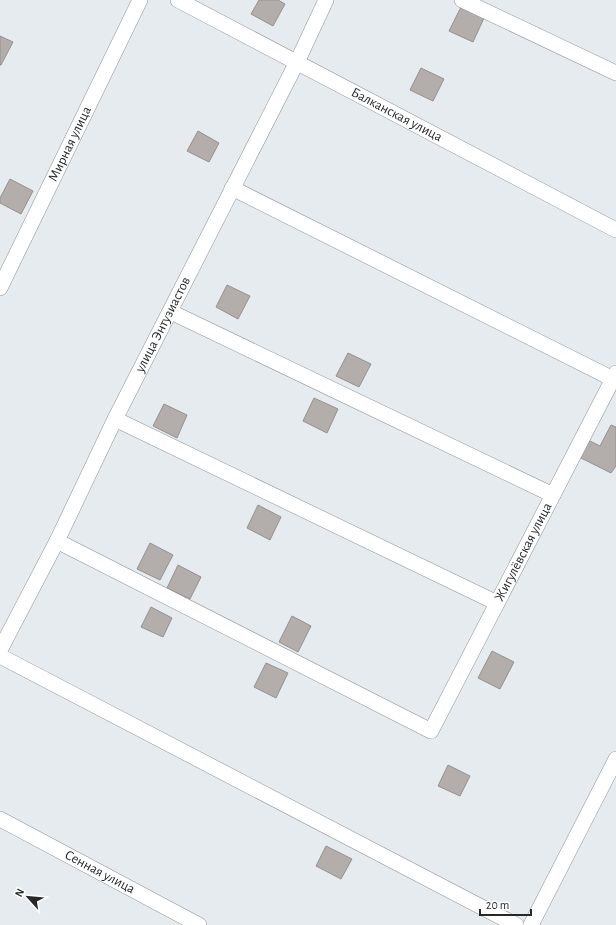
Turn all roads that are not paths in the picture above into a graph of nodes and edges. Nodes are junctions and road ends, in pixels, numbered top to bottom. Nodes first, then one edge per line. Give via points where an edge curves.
1 (140, 0) edge
2 (178, 0) edge
3 (326, 0) edge
4 (462, 0) edge
5 (297, 62) junction
6 (616, 73) edge
7 (232, 188) junction
8 (616, 230) edge
9 (0, 288) edge
10 (171, 312) junction
11 (614, 376) edge
12 (115, 419) junction
13 (553, 495) junction
14 (57, 541) junction
15 (497, 603) junction
16 (0, 650) edge
17 (0, 656) edge
18 (616, 759) edge
19 (0, 819) edge
20 (199, 925) edge
21 (516, 925) edge
22 (531, 925) edge

1 - 9 street, Мирная улица
2 - 5 street, Балканская улица
3 - 5 street, улица Энтузиастов
4 - 6 street
5 - 7 street, улица Энтузиастов
5 - 8 street, Балканская улица
7 - 10 street, улица Энтузиастов
7 - 11 street
10 - 12 street, улица Энтузиастов
10 - 13 street
11 - 13 street, Жигулёвская улица
12 - 14 street, улица Энтузиастов
12 - 15 street
13 - 15 street, Жигулёвская улица
14 - 15 street, Жигулёвская улица via 431,731
14 - 16 street, улица Энтузиастов
17 - 21 street
18 - 22 street
19 - 20 street, Сенная улица

